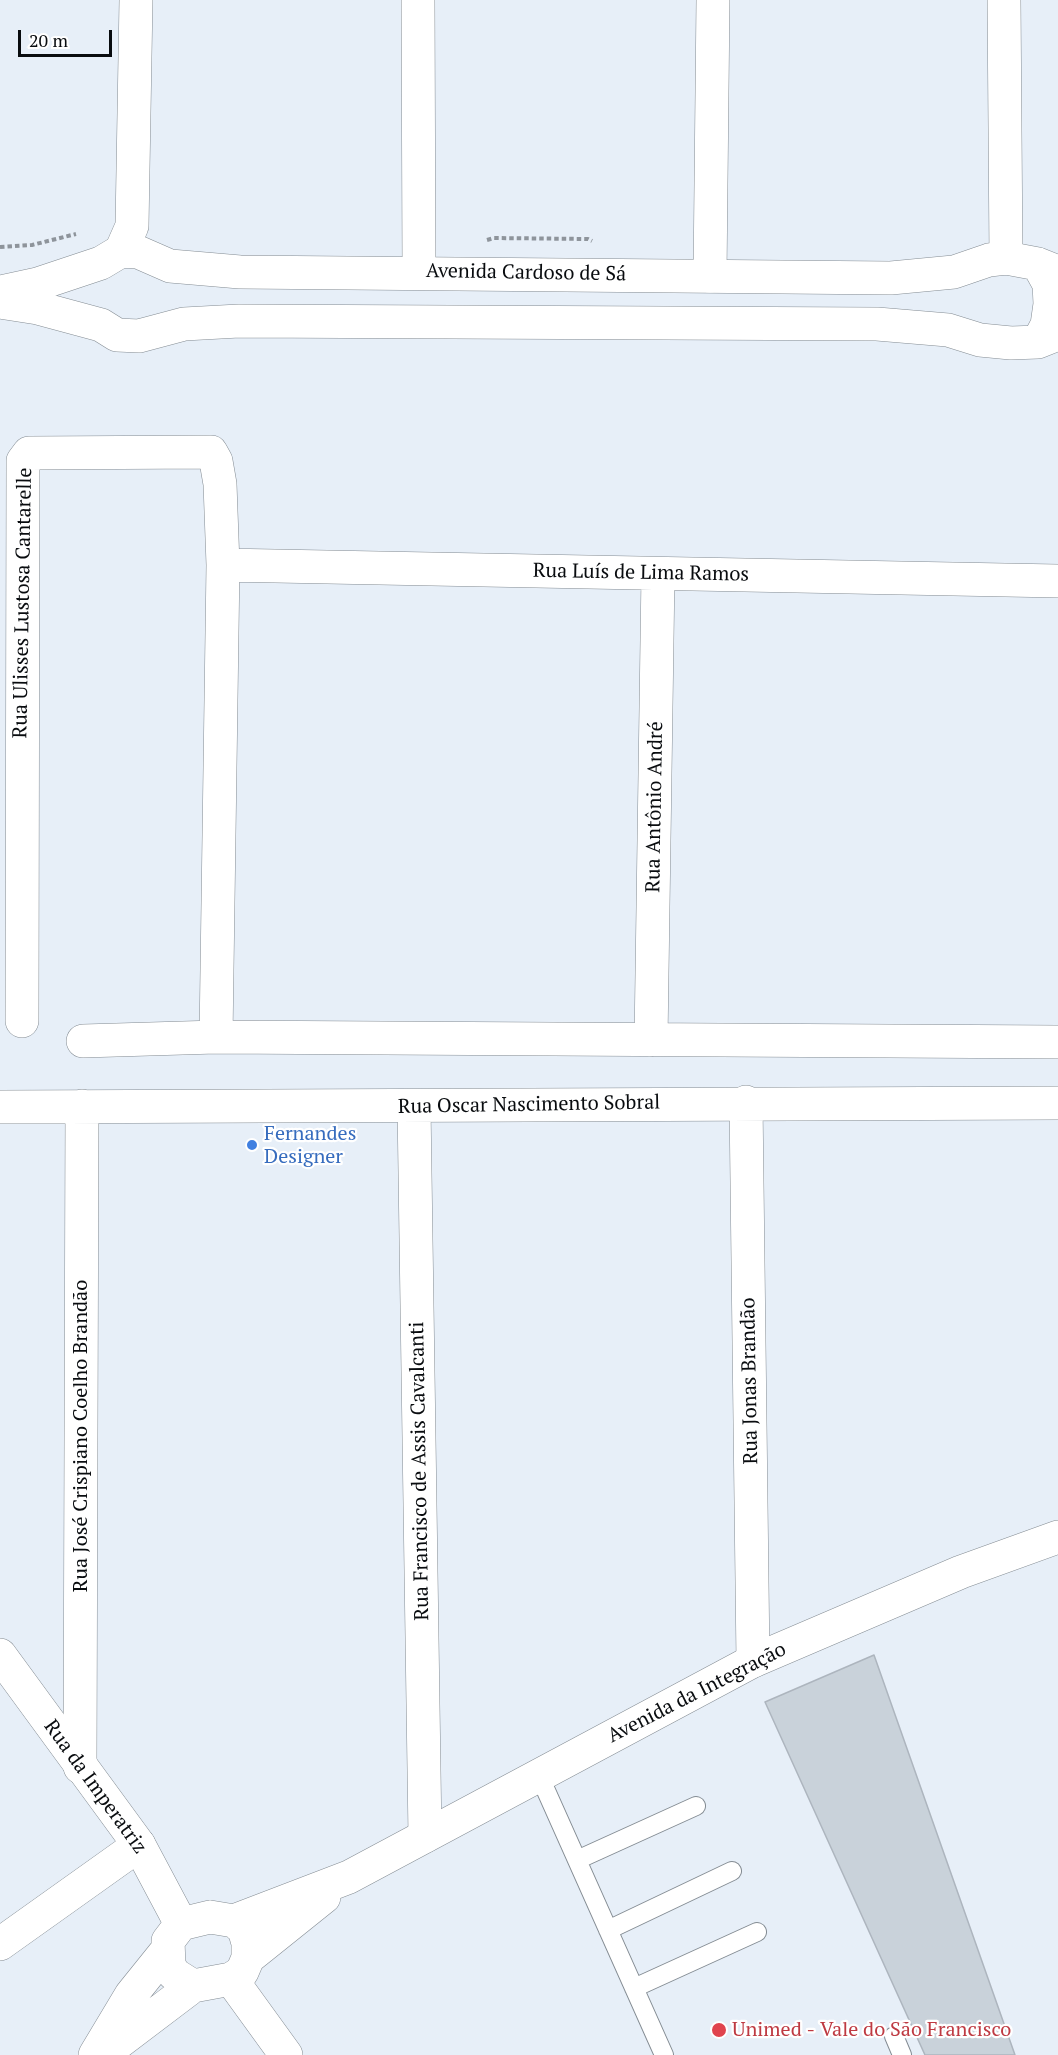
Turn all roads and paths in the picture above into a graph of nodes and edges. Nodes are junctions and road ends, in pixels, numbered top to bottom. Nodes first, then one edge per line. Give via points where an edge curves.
1 (136, 0) edge
2 (418, 0) edge
3 (713, 0) edge
4 (1004, 0) edge
5 (111, 257) junction
6 (1006, 258) junction
7 (1048, 268) edge
8 (419, 272) junction
9 (710, 276) junction
10 (0, 292) edge
11 (0, 302) edge
12 (101, 325) junction
13 (1051, 343) edge
14 (224, 565) junction
15 (11, 567) edge
16 (658, 574) junction
17 (1058, 581) edge
18 (22, 1021) dead end
19 (216, 1037) junction
20 (651, 1040) junction
21 (83, 1041) dead end
22 (1058, 1042) edge
23 (746, 1102) junction
24 (1058, 1103) edge
25 (82, 1106) junction
26 (0, 1107) edge
27 (414, 1107) junction
28 (1058, 1537) edge
29 (0, 1655) edge
30 (753, 1661) junction
31 (80, 1767) junction
32 (539, 1775) junction
33 (696, 1806) dead end
34 (425, 1836) junction
35 (139, 1845) junction
36 (577, 1860) junction
37 (732, 1872) dead end
38 (349, 1877) junction
39 (234, 1921) junction
40 (608, 1930) junction
41 (757, 1932) dead end
42 (174, 1936) junction
43 (0, 1944) edge
44 (240, 1968) junction
45 (193, 1986) junction
46 (634, 1988) junction
47 (894, 2036) dead end
48 (95, 2055) edge
49 (102, 2055) edge
50 (286, 2055) edge
51 (664, 2055) edge
52 (902, 2055) edge

1 - 5 main road via 132,226
2 - 8 main road
3 - 9 main road
4 - 6 main road
5 - 8 main road, Avenida Cardoso de Sá via 138,252 170,266 240,272
5 - 10 main road via 38,284
5 - 12 main road via 93,275 89,290 91,308
6 - 7 main road, Avenida Cardoso de Sá
6 - 9 main road, Avenida Cardoso de Sá via 923,276
7 - 13 main road via 1047,325
8 - 9 main road, Avenida Cardoso de Sá
11 - 12 main road
12 - 13 main road via 117,335 139,336 184,324 239,321 877,324 948,330 980,340
14 - 15 main road, Rua Ulisses Lustosa Cantarelle via 220,484 211,452 29,453 22,470
14 - 16 main road, Rua Luís de Lima Ramos
14 - 19 main road, Rua Ulisses Lustosa Cantarelle
15 - 18 main road, Rua Ulisses Lustosa Cantarelle
16 - 17 main road, Rua Luís de Lima Ramos
16 - 20 main road, Rua Antônio André
19 - 20 main road
19 - 21 main road
20 - 22 main road
23 - 24 main road, Rua Oscar Nascimento Sobral
23 - 27 main road, Rua Oscar Nascimento Sobral
23 - 30 main road, Rua Jonas Brandão
25 - 26 main road, Rua Oscar Nascimento Sobral
25 - 27 main road, Rua Oscar Nascimento Sobral
25 - 31 main road, Rua José Crispiano Coelho Brandão
27 - 34 main road, Rua Francisco de Assis Cavalcanti
28 - 30 main road, Avenida da Integração via 961,1572
29 - 31 main road, Rua da Imperatriz
30 - 32 main road, Avenida da Integração
31 - 35 main road, Rua da Imperatriz
32 - 34 main road, Avenida da Integração
32 - 36 lane
33 - 36 lane
34 - 38 main road, Avenida da Integração
35 - 42 main road, Rua da Imperatriz
35 - 43 main road
36 - 40 lane
37 - 40 lane
38 - 39 main road, Avenida da Integração
38 - 44 main road, Avenida da Integração
39 - 42 main road via 210,1917
39 - 44 main road via 244,1929 248,1943
40 - 46 lane
41 - 46 lane
42 - 45 main road via 169,1965 180,1981
42 - 48 main road via 131,1995
44 - 45 main road
44 - 50 main road
45 - 49 main road
46 - 51 lane
47 - 52 lane

